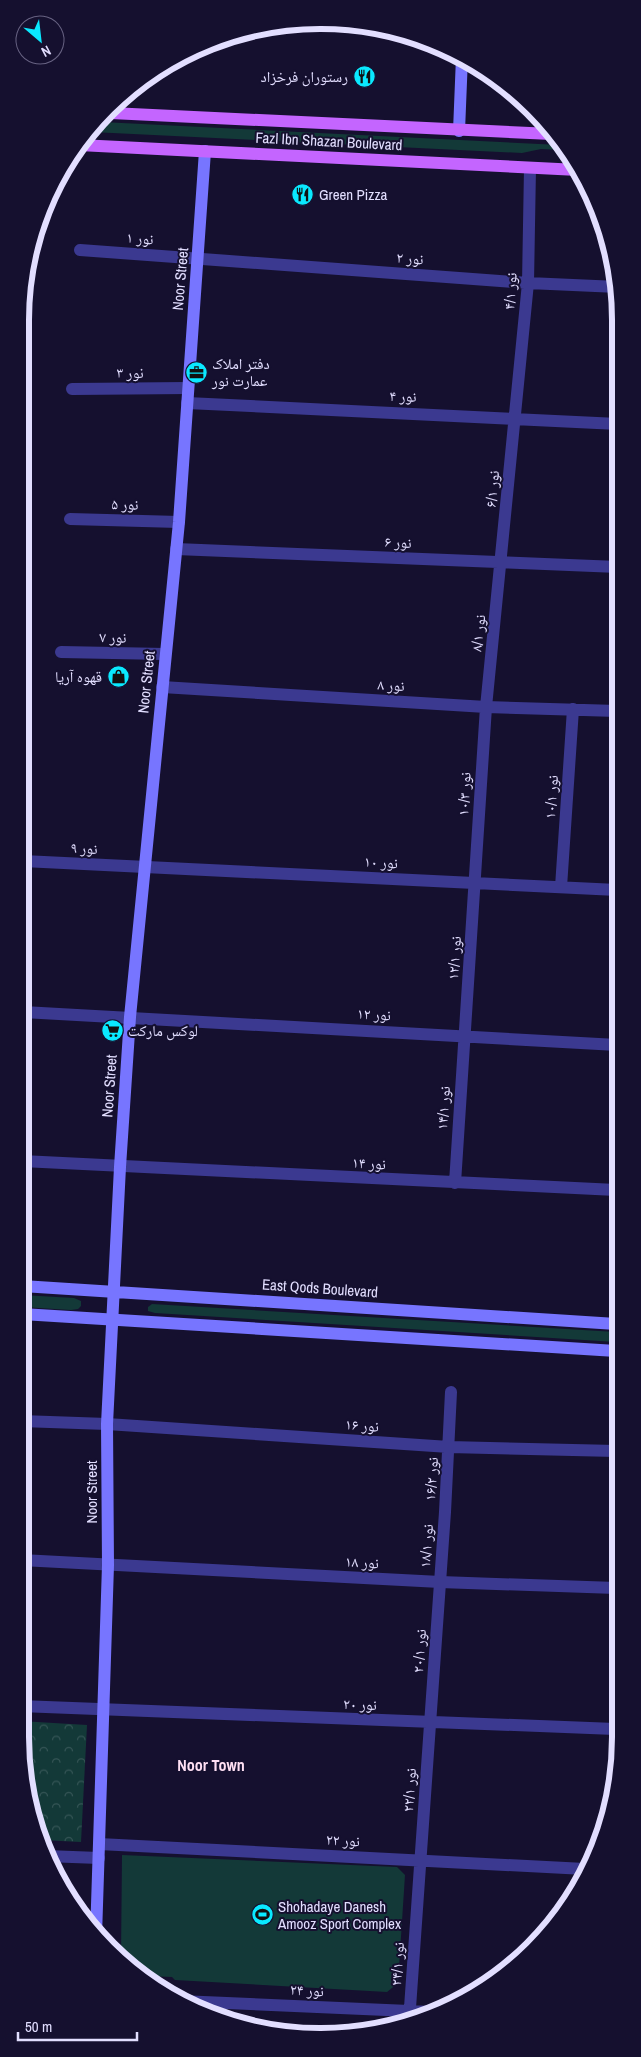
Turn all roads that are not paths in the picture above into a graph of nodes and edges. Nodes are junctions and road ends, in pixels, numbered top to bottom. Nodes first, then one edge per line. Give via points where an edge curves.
1 (462, 66) edge
2 (115, 113) edge
3 (459, 131) junction
4 (545, 134) edge
5 (87, 145) edge
6 (205, 151) junction
7 (530, 168) junction
8 (570, 170) edge
9 (80, 250) dead end
10 (199, 258) junction
11 (528, 283) junction
12 (610, 287) edge
13 (188, 388) junction
14 (72, 389) dead end
15 (187, 403) junction
16 (515, 417) junction
17 (612, 424) edge
18 (70, 519) dead end
19 (178, 522) junction
20 (176, 549) junction
21 (501, 564) junction
22 (612, 567) edge
23 (61, 652) dead end
24 (165, 654) junction
25 (162, 687) junction
26 (486, 707) junction
27 (573, 709) junction
28 (612, 711) edge
29 (29, 861) edge
30 (143, 867) junction
31 (475, 883) junction
32 (561, 887) junction
33 (612, 890) edge
34 (29, 1012) edge
35 (130, 1017) junction
36 (465, 1035) junction
37 (612, 1045) edge
38 (29, 1161) edge
39 (120, 1167) junction
40 (455, 1183) junction
41 (612, 1190) edge
42 (29, 1287) edge
43 (114, 1293) junction
44 (29, 1314) edge
45 (112, 1320) junction
46 (612, 1324) edge
47 (612, 1351) edge
48 (451, 1392) dead end
49 (29, 1421) edge
50 (107, 1424) junction
51 (449, 1448) junction
52 (612, 1451) edge
53 (445, 1512) joint
54 (29, 1560) edge
55 (108, 1565) junction
56 (440, 1582) junction
57 (612, 1588) edge
58 (29, 1706) edge
59 (103, 1710) junction
60 (430, 1722) junction
61 (612, 1730) edge
62 (99, 1844) junction
63 (55, 1856) edge
64 (99, 1858) junction
65 (420, 1860) junction
66 (580, 1869) edge
67 (96, 1923) edge
68 (201, 2002) edge
69 (409, 2014) edge
70 (404, 2016) edge

1 - 3 main road
2 - 3 main road, Fazl Ibn Shazan Boulevard
3 - 4 main road, Fazl Ibn Shazan Boulevard
5 - 6 main road, Fazl Ibn Shazan Boulevard
6 - 7 main road, Fazl Ibn Shazan Boulevard
6 - 10 main road, Noor Street
7 - 8 main road, Fazl Ibn Shazan Boulevard
7 - 11 street, نور ۴/۱
9 - 10 street, نور ۱
10 - 11 street, نور ۲
10 - 13 main road, Noor Street
11 - 12 street, نور ۲
11 - 16 street, نور ۴/۱
13 - 14 street, نور ۳
13 - 15 main road, Noor Street
15 - 16 street, نور ۴
15 - 19 main road, Noor Street
16 - 17 street, نور ۴
16 - 21 street, نور ۶/۱
18 - 19 street, نور ۵
19 - 20 main road, Noor Street
20 - 21 street, نور ۶
20 - 24 main road, Noor Street
21 - 22 street, نور ۶
21 - 26 street, نور ۸/۱
23 - 24 street, نور ۷
24 - 25 main road, Noor Street
25 - 26 street, نور ۸
25 - 30 main road, Noor Street
26 - 27 street, نور ۸
26 - 31 street, نور ۱۰/۳
27 - 28 street, نور ۸
27 - 32 street, نور ۱۰/۱
29 - 30 street, نور ۹
30 - 31 street, نور ۱۰
30 - 35 main road, Noor Street
31 - 32 street, نور ۱۰
31 - 36 street, نور ۱۲/۱
32 - 33 street, نور ۱۰
34 - 35 street, نور ۱۲
35 - 36 street, نور ۱۲
35 - 39 main road, Noor Street
36 - 37 street, نور ۱۲
36 - 40 street, نور ۱۴/۱
38 - 39 street, نور ۱۴
39 - 40 street, نور ۱۴
39 - 43 main road, Noor Street
40 - 41 street, نور ۱۴
42 - 43 main road, East Qods Boulevard
43 - 45 main road, Noor Street
43 - 46 main road, East Qods Boulevard
44 - 45 main road
45 - 47 main road
45 - 50 main road, Noor Street
48 - 51 street, نور ۱۶/۲
49 - 50 street, نور ۱۶
50 - 51 street, نور ۱۶
50 - 55 main road, Noor Street
51 - 52 street, نور ۱۶
51 - 53 street, نور ۱۶/۲
53 - 56 street, نور ۱۸/۱
54 - 55 street, نور ۱۸
55 - 56 street, نور ۱۸
55 - 59 main road, Noor Street
56 - 57 street, نور ۱۸
56 - 60 street, نور ۲۰/۱
58 - 59 street, نور ۲۰
59 - 60 street, نور ۲۰
59 - 62 main road, Noor Street
60 - 61 street, نور ۲۰
60 - 65 street, نور ۲۲/۱
62 - 64 main road, Noor Street
62 - 65 street, نور ۲۲
63 - 64 street
64 - 67 main road, Noor Street
65 - 66 street, نور ۲۲
65 - 69 street, نور ۲۴/۱
68 - 70 street, نور ۲۴

